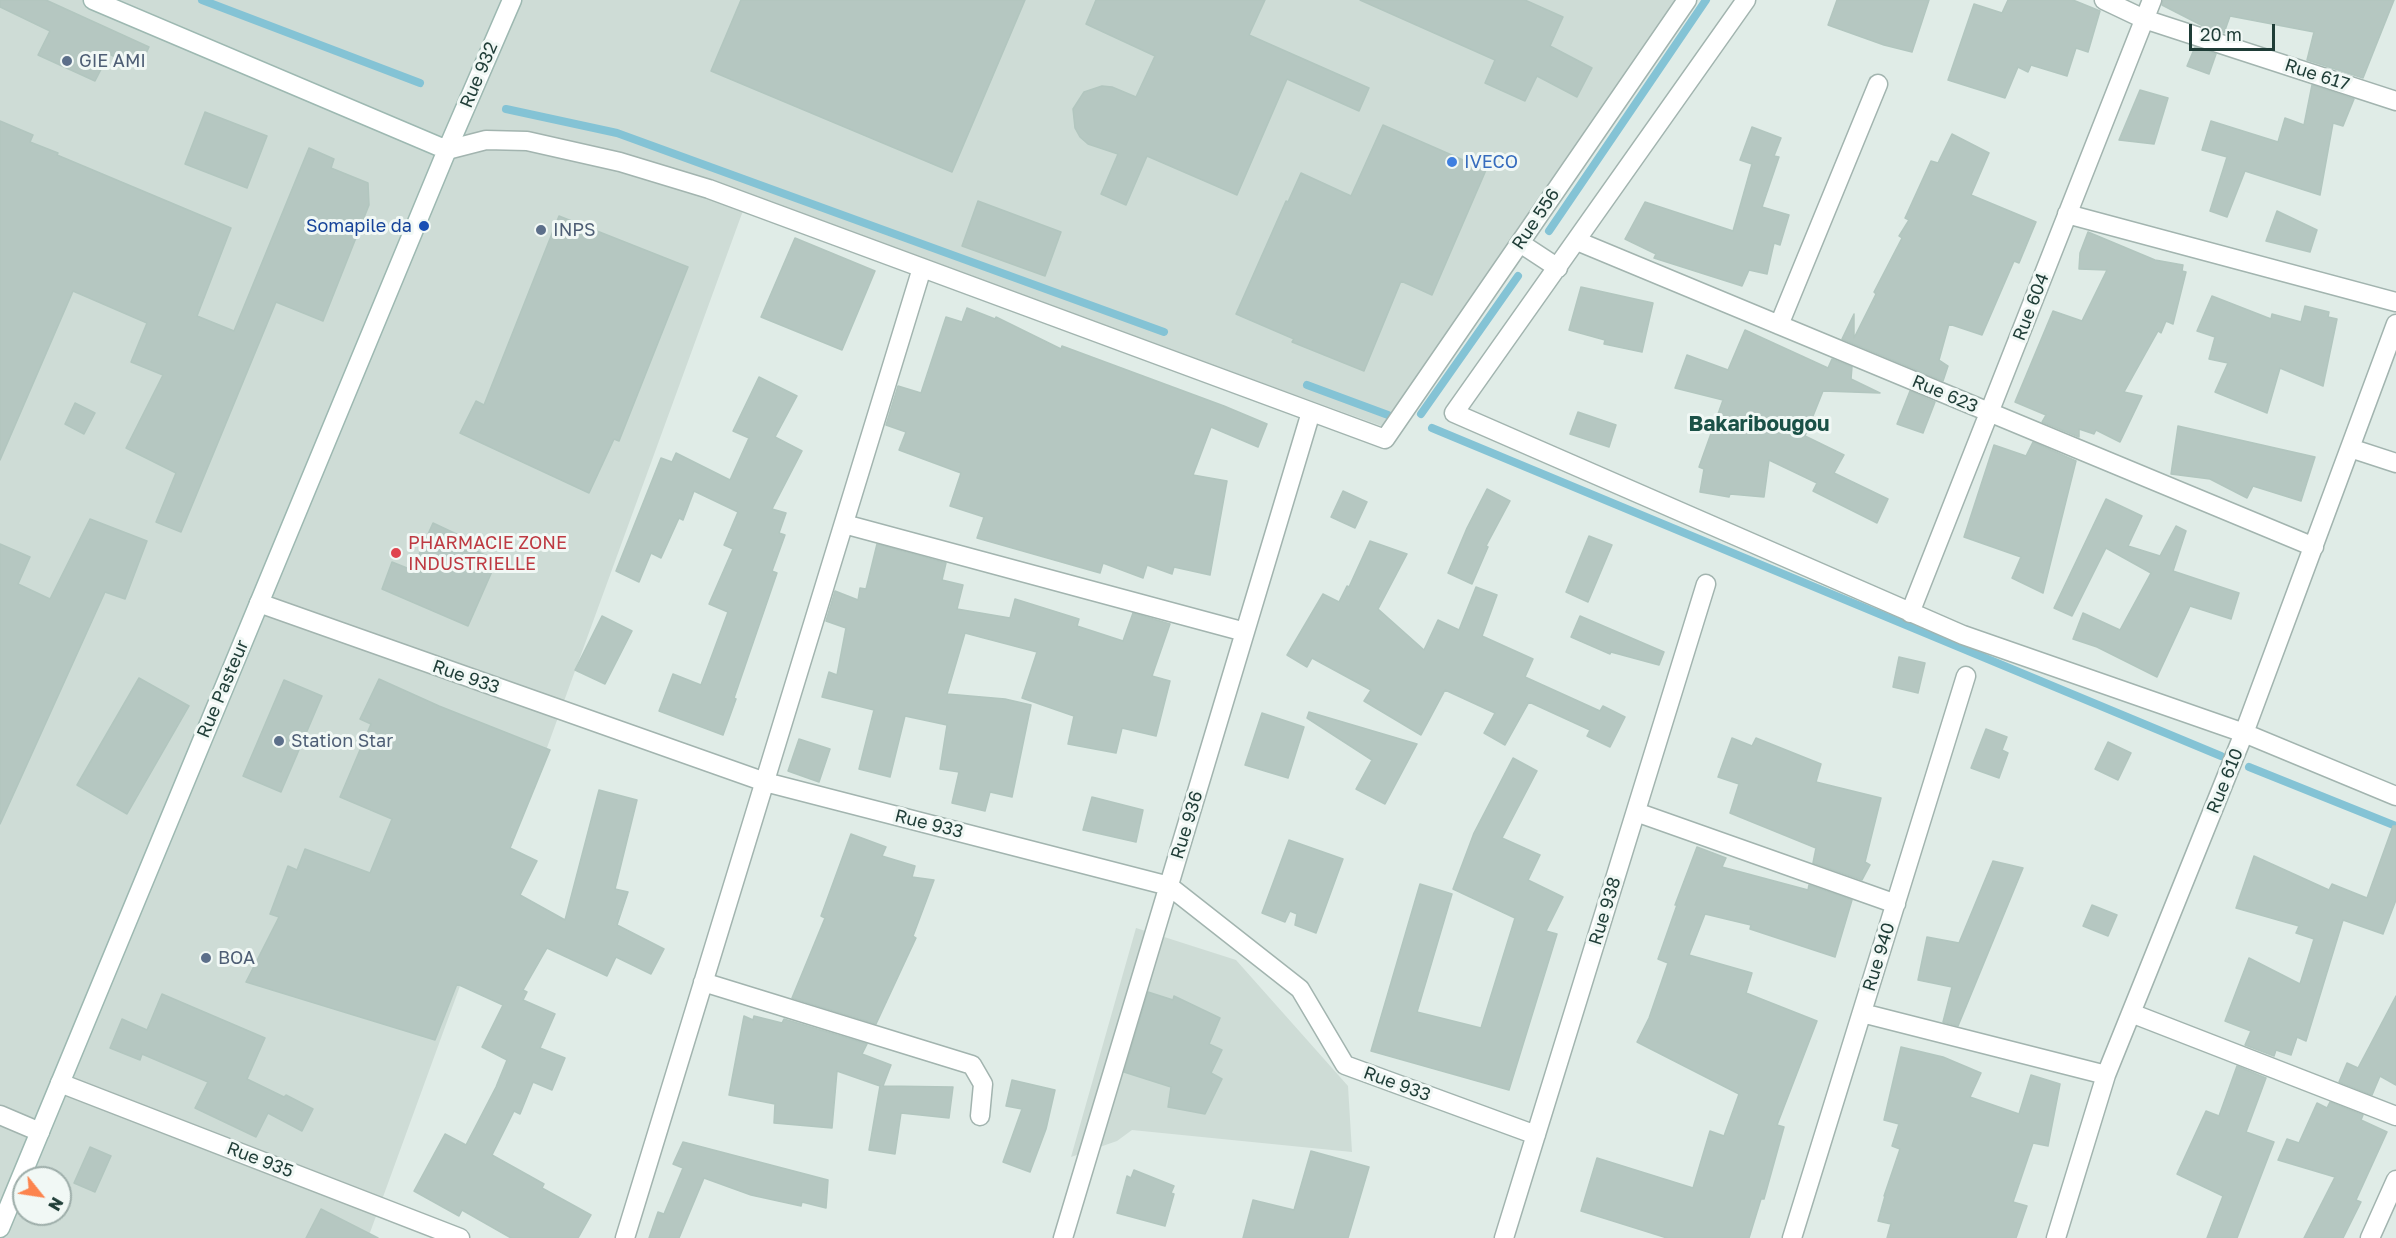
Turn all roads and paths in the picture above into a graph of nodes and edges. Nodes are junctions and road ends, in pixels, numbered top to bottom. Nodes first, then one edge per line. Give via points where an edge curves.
1 (93, 0) edge
2 (512, 0) edge
3 (1686, 0) edge
4 (1746, 0) edge
5 (2104, 0) edge
6 (2152, 0) edge
7 (2144, 19) junction
8 (1878, 84) dead end
9 (2396, 101) edge
10 (447, 150) junction
11 (2067, 214) junction
12 (1577, 241) junction
13 (1520, 243) junction
14 (922, 268) junction
15 (1558, 268) junction
16 (2396, 303) edge
17 (2396, 324) edge
18 (1779, 325) junction
19 (1311, 412) junction
20 (1989, 412) junction
21 (2350, 448) junction
22 (2396, 463) edge
23 (844, 524) junction
24 (2314, 547) junction
25 (1706, 584) dead end
26 (259, 603) junction
27 (1910, 613) junction
28 (1245, 632) junction
29 (1966, 676) dead end
30 (2244, 733) junction
31 (765, 782) junction
32 (2396, 796) edge
33 (1636, 812) junction
34 (1169, 886) junction
35 (1896, 904) junction
36 (704, 982) junction
37 (1862, 1013) junction
38 (2131, 1013) junction
39 (2106, 1075) junction
40 (60, 1083) junction
41 (0, 1115) edge
42 (980, 1116) dead end
43 (2396, 1116) edge
44 (40, 1132) junction
45 (1536, 1135) junction
46 (2396, 1180) edge
47 (0, 1228) edge
48 (2063, 1236) edge
49 (460, 1238) edge
50 (625, 1238) edge
51 (1063, 1238) edge
52 (1504, 1238) edge
53 (1792, 1238) edge
54 (2370, 1238) edge

1 - 10 street
2 - 10 street, Rue 932
3 - 13 street, Rue 556
4 - 12 street
5 - 7 street, Rue 617
6 - 7 street, Rue 604
7 - 9 street, Rue 617
7 - 11 street, Rue 604
8 - 18 street
10 - 14 street via 486,141 527,141 620,162 709,189
10 - 26 street, Rue Pasteur
11 - 16 street
11 - 20 street, Rue 604
12 - 15 street
12 - 18 street, Rue 623
13 - 15 street
13 - 19 street, Rue 556 via 1385,439
14 - 19 street
14 - 23 street
15 - 27 street via 1454,414
17 - 21 street, Rue 610
18 - 20 street, Rue 623
19 - 28 street, Rue 936
20 - 24 street, Rue 623
20 - 27 street, Rue 604
21 - 22 street
21 - 24 street, Rue 610
23 - 28 street
23 - 31 street
24 - 30 street, Rue 610
25 - 33 street, Rue 938
26 - 31 street, Rue 933
26 - 40 street, Rue Pasteur
27 - 30 street
28 - 34 street, Rue 936
29 - 35 street, Rue 940
30 - 32 street
30 - 38 street, Rue 610
31 - 34 street, Rue 933
31 - 36 street
33 - 35 street
33 - 45 street, Rue 938
34 - 45 street, Rue 933 via 1300,989 1346,1065
34 - 51 street, Rue 936
35 - 37 street, Rue 940
36 - 42 street via 972,1065 983,1084
36 - 50 street
37 - 39 street
37 - 53 street, Rue 940
38 - 39 street, Rue 610
38 - 43 street
39 - 48 street, Rue 610
40 - 44 street, Rue Pasteur
40 - 49 street, Rue 935
41 - 44 street
44 - 47 street, Rue Pasteur
45 - 52 street, Rue 938
46 - 54 street

